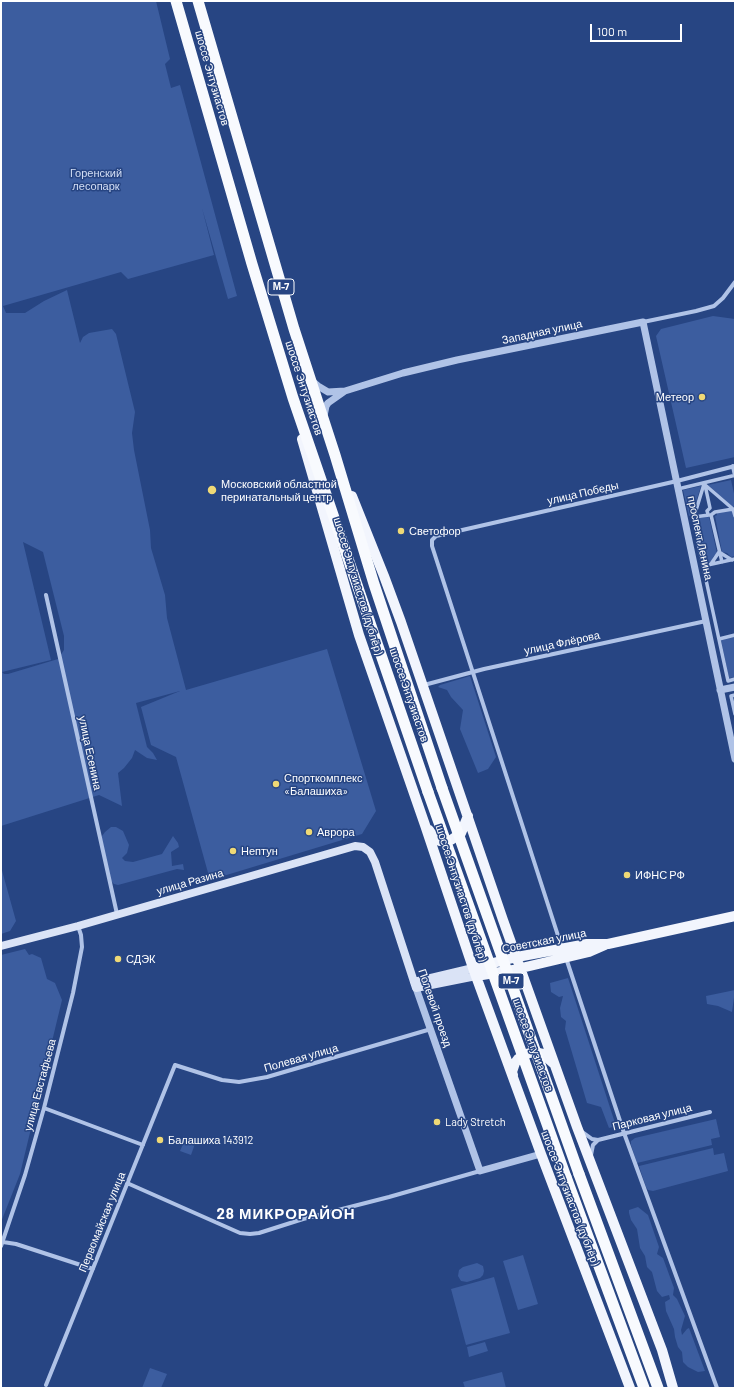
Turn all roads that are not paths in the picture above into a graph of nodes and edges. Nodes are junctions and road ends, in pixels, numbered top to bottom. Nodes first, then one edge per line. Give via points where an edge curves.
1 (176, 1) edge
2 (198, 1) edge
3 (735, 282) edge
4 (643, 322) junction
5 (310, 380) junction
6 (345, 391) junction
7 (293, 398) junction
8 (324, 421) junction
9 (335, 455) junction
10 (734, 466) edge
11 (734, 476) edge
12 (676, 481) junction
13 (704, 483) junction
14 (682, 488) dead end
15 (710, 508) junction
16 (733, 509) junction
17 (715, 512) junction
18 (710, 515) junction
19 (735, 516) edge
20 (694, 517) junction
21 (719, 552) junction
22 (733, 560) edge
23 (722, 562) junction
24 (712, 564) junction
25 (703, 566) junction
26 (46, 595) dead end
27 (706, 621) junction
28 (735, 635) edge
29 (719, 639) junction
30 (473, 672) junction
31 (735, 679) edge
32 (423, 686) junction
33 (735, 687) edge
34 (720, 690) junction
35 (735, 695) edge
36 (735, 714) edge
37 (735, 759) edge
38 (468, 816) junction
39 (425, 825) junction
40 (370, 852) joint
41 (117, 914) junction
42 (735, 916) edge
43 (78, 926) junction
44 (1, 946) edge
45 (564, 953) junction
46 (516, 957) junction
47 (520, 968) junction
48 (474, 972) junction
49 (415, 985) junction
50 (431, 1030) junction
51 (175, 1065) joint
52 (556, 1068) junction
53 (513, 1077) junction
54 (44, 1108) junction
55 (710, 1112) dead end
56 (577, 1127) junction
57 (624, 1133) junction
58 (598, 1140) junction
59 (143, 1145) junction
60 (541, 1154) junction
61 (591, 1164) junction
62 (480, 1171) junction
63 (128, 1183) junction
64 (2, 1244) edge
65 (93, 1269) junction
66 (46, 1385) dead end
67 (630, 1388) edge
68 (644, 1388) edge
69 (658, 1388) edge
70 (673, 1388) edge
71 (717, 1388) edge

1 - 7 highway, шоссе Энтузиастов / М-7
2 - 5 highway, шоссе Энтузиастов / М-7
3 - 4 street, Западная улица via 714,306
4 - 6 street, Западная улица via 457,360
4 - 12 street, проспект Ленина
5 - 6 street, Западная улица via 328,392
5 - 8 highway, шоссе Энтузиастов / М-7
6 - 8 street, Западная улица via 328,403
7 - 39 main road, шоссе Энтузиастов (дублёр) via 309,463 357,628
7 - 68 highway, шоссе Энтузиастов / М-7, bridge via 428,792
8 - 9 highway, шоссе Энтузиастов / М-7
9 - 32 main road, шоссе Энтузиастов (дублёр) via 384,576
9 - 69 highway, шоссе Энтузиастов / М-7, bridge via 374,584 442,788
10 - 11 street
10 - 12 street, улица Победы
11 - 13 street
12 - 27 street, проспект Ленина
12 - 30 street, улица Победы via 436,536 432,540 432,546
13 - 14 street
13 - 15 street
13 - 16 street
13 - 20 street
15 - 17 street
15 - 18 street via 707,511
16 - 17 street
16 - 19 street
17 - 18 street
18 - 20 street
18 - 21 street
20 - 25 street
21 - 22 street
21 - 23 street
21 - 24 street
22 - 23 street
23 - 24 street
24 - 25 street
25 - 29 street
26 - 41 street, улица Есенина
27 - 30 street, улица Флёрова
27 - 34 street, проспект Ленина
28 - 29 street
29 - 31 street via 728,680
30 - 32 street, улица Флёрова
30 - 45 street
32 - 38 main road, шоссе Энтузиастов (дублёр)
33 - 34 street
34 - 37 street, проспект Ленина
35 - 36 street via 731,696
38 - 39 main road via 461,833 448,841 435,838
38 - 46 main road, шоссе Энтузиастов (дублёр)
39 - 48 main road, шоссе Энтузиастов (дублёр)
40 - 41 main road, улица Разина via 363,847 355,846
40 - 49 main road, Полевой проезд
41 - 43 main road, улица Разина
42 - 45 main road, Советская улица via 608,944 589,952
43 - 44 main road, улица Разина
43 - 54 street, улица Евстафьева via 82,942 80,958
45 - 46 main road, Советская улица
45 - 47 main road, Советская улица
45 - 57 street
46 - 47 main road, шоссе Энтузиастов (дублёр)
46 - 48 main road, Советская улица
47 - 48 main road, Советская улица
47 - 52 main road, шоссе Энтузиастов (дублёр)
48 - 49 main road, Советская улица
48 - 53 main road, шоссе Энтузиастов (дублёр)
49 - 50 street, Полевой проезд
50 - 51 street, Полевая улица via 267,1077 239,1082 222,1080
50 - 62 street, Полевой проезд
51 - 59 street, Первомайская улица
52 - 53 main road via 546,1056 530,1052 522,1055 515,1063
52 - 56 main road, шоссе Энтузиастов (дублёр)
53 - 60 main road, шоссе Энтузиастов (дублёр)
54 - 59 street
54 - 64 street, улица Евстафьева
55 - 57 street, Парковая улица
56 - 58 street via 592,1139
56 - 61 main road, шоссе Энтузиастов (дублёр)
57 - 58 street, Парковая улица
57 - 71 street
58 - 61 street via 593,1145
59 - 63 street, Первомайская улица
60 - 62 street
60 - 67 main road, шоссе Энтузиастов (дублёр)
61 - 70 main road, шоссе Энтузиастов (дублёр) via 659,1343
62 - 63 street via 259,1233 245,1234
63 - 65 street, Первомайская улица
64 - 65 street via 16,1244
65 - 66 street, Первомайская улица

